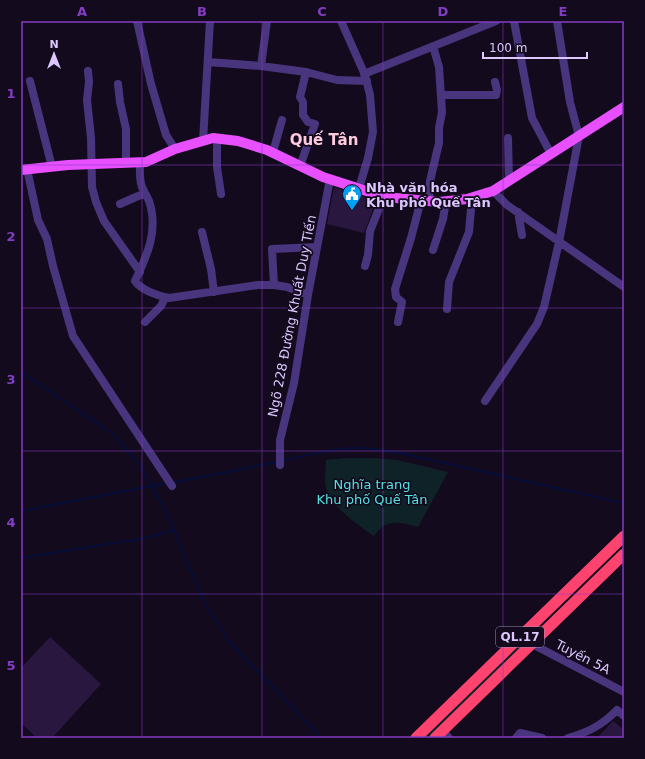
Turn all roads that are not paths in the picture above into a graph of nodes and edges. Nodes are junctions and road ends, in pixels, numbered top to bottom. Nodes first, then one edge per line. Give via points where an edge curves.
1 (138, 21) edge
2 (210, 21) edge
3 (267, 21) edge
4 (341, 21) edge
5 (496, 21) edge
6 (514, 21) edge
7 (557, 21) edge
8 (433, 46) junction
9 (208, 62) junction
10 (261, 66) junction
11 (88, 71) dead end
12 (306, 72) junction
13 (365, 77) junction
14 (30, 81) dead end
15 (495, 82) dead end
16 (118, 84) dead end
17 (441, 94) junction
18 (624, 107) edge
19 (282, 120) dead end
20 (579, 136) junction
21 (508, 138) dead end
22 (217, 139) junction
23 (203, 141) junction
24 (174, 149) junction
25 (273, 152) junction
26 (551, 154) junction
27 (126, 163) junction
28 (140, 163) junction
29 (93, 164) junction
30 (300, 166) junction
31 (52, 167) junction
32 (24, 170) edge
33 (330, 179) junction
34 (509, 181) junction
35 (359, 188) junction
36 (494, 191) junction
37 (145, 193) junction
38 (221, 194) dead end
39 (384, 196) junction
40 (472, 198) junction
41 (425, 201) junction
42 (446, 201) junction
43 (120, 204) dead end
44 (518, 212) junction
45 (202, 232) dead end
46 (522, 235) dead end
47 (559, 242) junction
48 (317, 247) junction
49 (433, 250) dead end
50 (365, 266) dead end
51 (140, 272) junction
52 (274, 285) junction
53 (624, 287) edge
54 (214, 292) junction
55 (308, 295) junction
56 (165, 298) junction
57 (447, 309) dead end
58 (145, 322) dead end
59 (398, 322) dead end
60 (486, 401) dead end
61 (280, 462) dead end
62 (170, 483) dead end
63 (624, 536) edge
64 (624, 554) edge
65 (551, 607) junction
66 (560, 616) junction
67 (532, 644) junction
68 (624, 692) edge
69 (624, 716) edge
70 (442, 736) edge
71 (416, 738) edge
72 (516, 738) edge
73 (542, 738) edge
74 (568, 738) edge

1 - 24 street via 151,84 166,135
2 - 9 street
3 - 10 street
4 - 13 street
5 - 8 street
6 - 26 street via 532,118
7 - 20 street via 570,102
8 - 13 street
8 - 17 street via 439,67
9 - 10 street
9 - 23 street
10 - 12 street
11 - 29 street via 86,100
12 - 13 street via 338,80
12 - 30 street via 300,97 303,102 303,116 308,122 315,124
13 - 35 street via 370,95 373,132
14 - 31 street
15 - 17 street via 496,95
16 - 27 street via 126,129
17 - 41 street via 440,143
18 - 20 main road
19 - 25 street
20 - 26 main road
20 - 47 street
21 - 34 street
22 - 23 main road
22 - 25 main road via 238,141
22 - 38 street
23 - 24 main road
24 - 28 main road
25 - 30 main road
26 - 34 main road
27 - 28 main road
27 - 29 main road
28 - 37 street via 140,177
29 - 31 main road
29 - 51 street via 92,187 104,221
30 - 33 main road
31 - 32 main road
32 - 62 street via 38,220 47,239 71,332
33 - 35 main road
33 - 48 street, Ngõ 228 Đường Khuất Duy Tiến
34 - 36 main road
35 - 39 main road
36 - 40 main road
36 - 44 street
37 - 43 street
37 - 51 street via 149,202 153,232
39 - 41 main road
39 - 50 street via 370,231
40 - 42 main road
40 - 57 street via 467,239 449,282
41 - 42 main road
41 - 59 street via 395,289 396,297 402,302
42 - 49 street
44 - 46 street
44 - 47 street
45 - 54 street
47 - 53 street
47 - 60 street via 544,307 537,324
48 - 52 street via 272,249
48 - 55 street, Ngõ 228 Đường Khuất Duy Tiến
51 - 56 street via 135,281 138,286
52 - 54 street
52 - 55 street
54 - 56 street
55 - 61 street, Ngõ 228 Đường Khuất Duy Tiến via 294,383 280,440
56 - 58 street via 161,306
63 - 65 highway, QL.17
64 - 66 highway, QL.17
65 - 66 highway
65 - 71 highway, QL.17
66 - 67 highway, QL.17
67 - 68 street, Tuyến 5A
67 - 70 highway, QL.17
69 - 74 street via 617,710 607,720 586,733
72 - 73 street via 520,733

